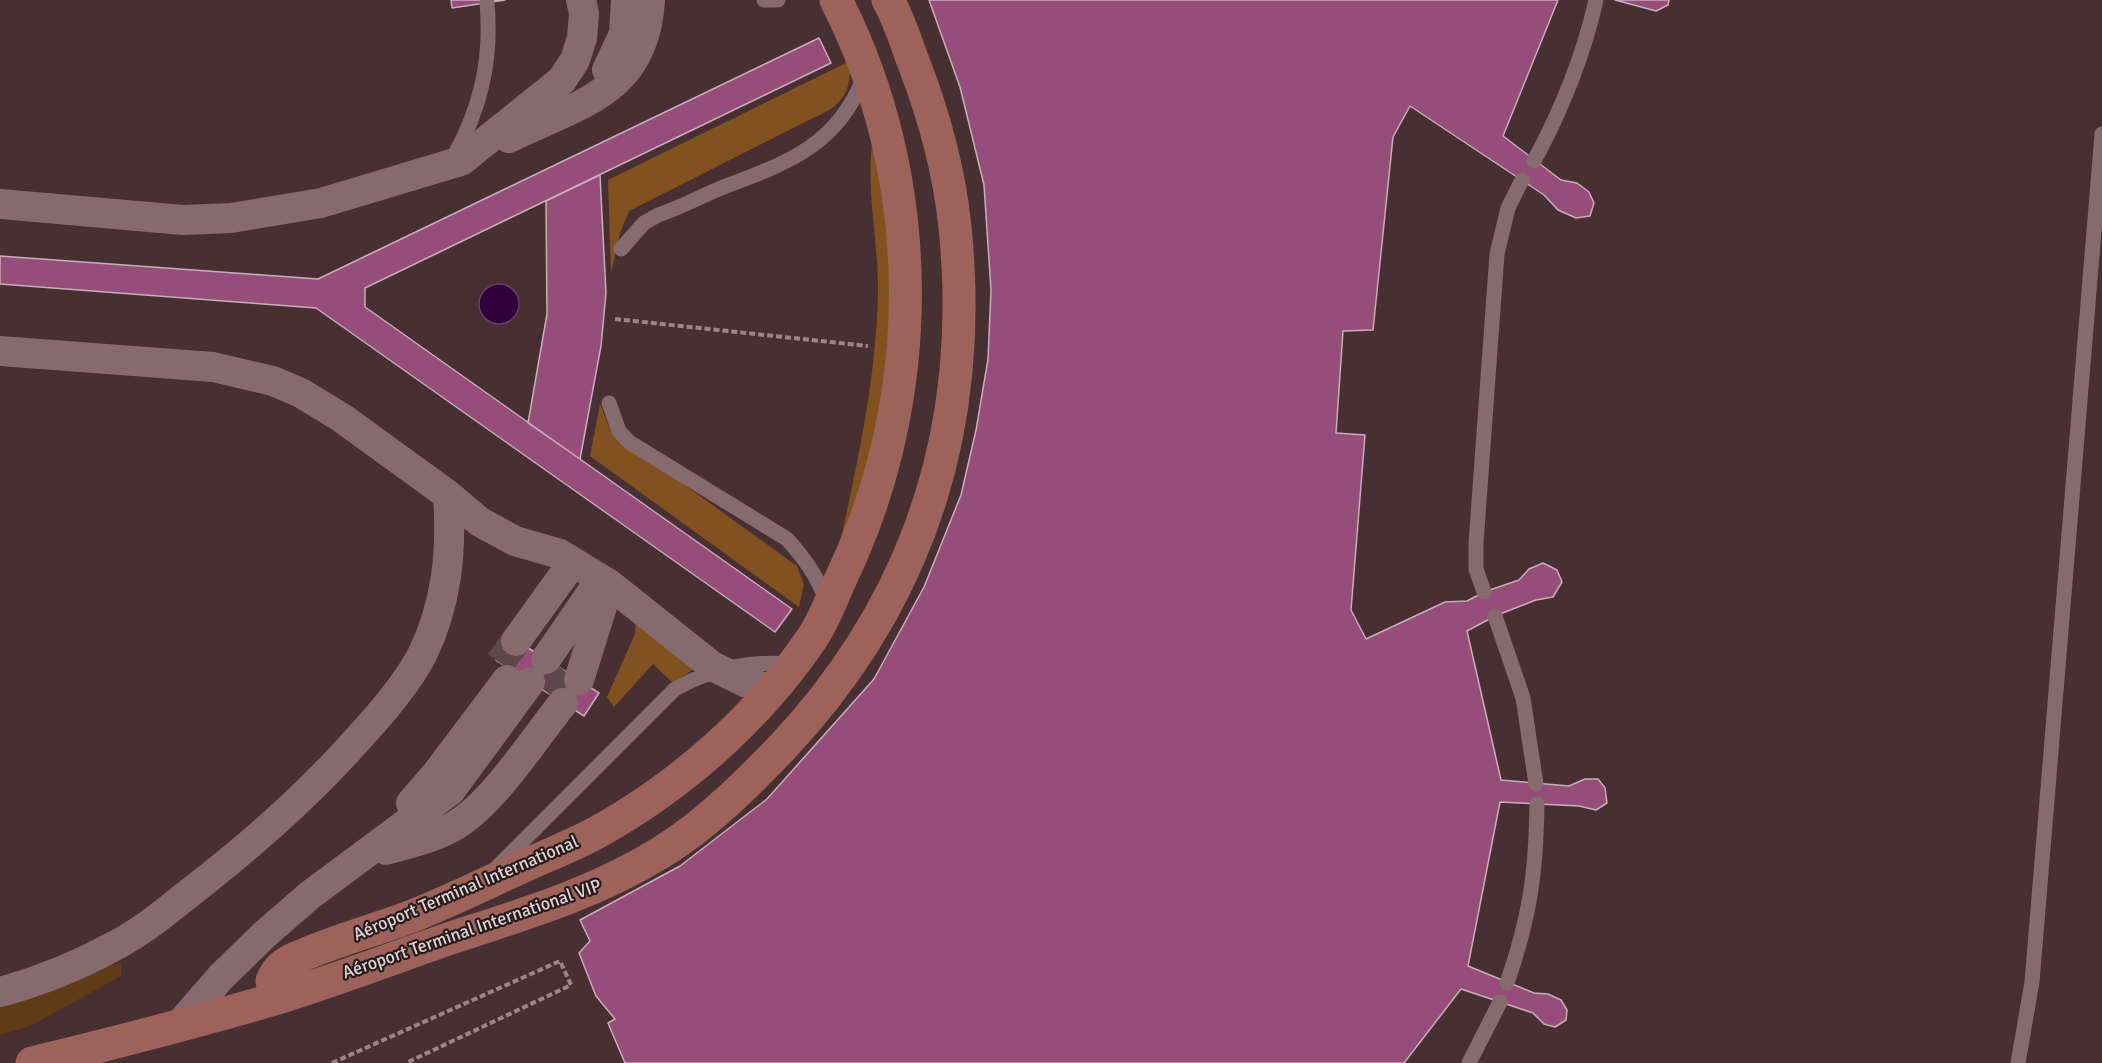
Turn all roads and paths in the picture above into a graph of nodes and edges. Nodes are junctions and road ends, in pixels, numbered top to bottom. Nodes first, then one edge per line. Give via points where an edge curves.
1 (581, 0) edge
2 (609, 0) edge
3 (626, 0) edge
4 (650, 0) edge
5 (764, 0) edge
6 (778, 0) edge
7 (836, 0) edge
8 (888, 0) edge
9 (1596, 0) edge
10 (487, 3) dead end
11 (867, 70) junction
12 (2102, 134) edge
13 (1534, 161) dead end
14 (456, 162) junction
15 (1522, 180) dead end
16 (0, 204) edge
17 (621, 249) dead end
18 (615, 319) dead end
19 (905, 350) junction
20 (0, 351) edge
21 (609, 403) dead end
22 (448, 495) junction
23 (593, 574) junction
24 (1484, 592) dead end
25 (828, 606) junction
26 (1495, 616) dead end
27 (718, 670) junction
28 (539, 671) junction
29 (783, 676) junction
30 (1536, 784) dead end
31 (1537, 804) dead end
32 (475, 889) junction
33 (1507, 983) dead end
34 (0, 992) edge
35 (277, 998) junction
36 (1500, 1002) dead end
37 (180, 1024) junction
38 (32, 1063) edge
39 (119, 1063) edge
40 (332, 1063) edge
41 (406, 1063) edge
42 (1469, 1063) edge
43 (2018, 1063) edge

1 - 14 street via 582,38 575,60 562,80
2 - 14 street via 608,34 591,70 578,84
3 - 14 street via 624,34 601,80 588,92
4 - 14 street via 649,25 640,51 627,73 607,91
5 - 6 lane
7 - 11 main road, Aéroport Terminal International
8 - 35 main road, Aéroport Terminal International VIP via 934,115 946,162 958,258 958,356 945,453 932,497 898,583 858,654 785,746 706,820 662,852 565,901
9 - 13 lane via 1573,81
10 - 14 lane via 490,43 486,75
11 - 17 lane via 840,122 820,143 779,166 658,215 644,223
11 - 19 main road, Aéroport Terminal International via 893,161 906,255
12 - 43 lane via 2032,982
14 - 16 street via 321,203 231,218 183,220
15 - 24 lane via 1508,208 1497,254 1476,543 1476,569
18 - 19 path
19 - 25 main road, Aéroport Terminal International via 896,417 879,482 857,545
20 - 22 street via 182,364 243,372 273,381 342,418
21 - 25 lane via 616,424 629,442 787,539 819,581
22 - 23 street via 498,533 546,549
22 - 34 street via 451,537 437,617 421,655 399,690 349,750 265,832 170,909 119,944 72,967
23 - 27 street
23 - 28 street
23 - 28 street
25 - 29 main road, Aéroport Terminal International via 812,639
26 - 30 lane via 1523,698
27 - 29 street via 747,682
27 - 32 lane via 675,689
28 - 37 street via 450,791 310,895 220,978
29 - 32 main road, Aéroport Terminal International via 722,742 661,792 595,833
31 - 33 lane via 1532,896
32 - 35 main road, Aéroport Terminal International via 281,966 272,981
35 - 37 main road, Aéroport Terminal International VIP
36 - 42 lane
37 - 38 main road, Aéroport Terminal International VIP
37 - 39 main road
40 - 41 path via 560,961 571,985

